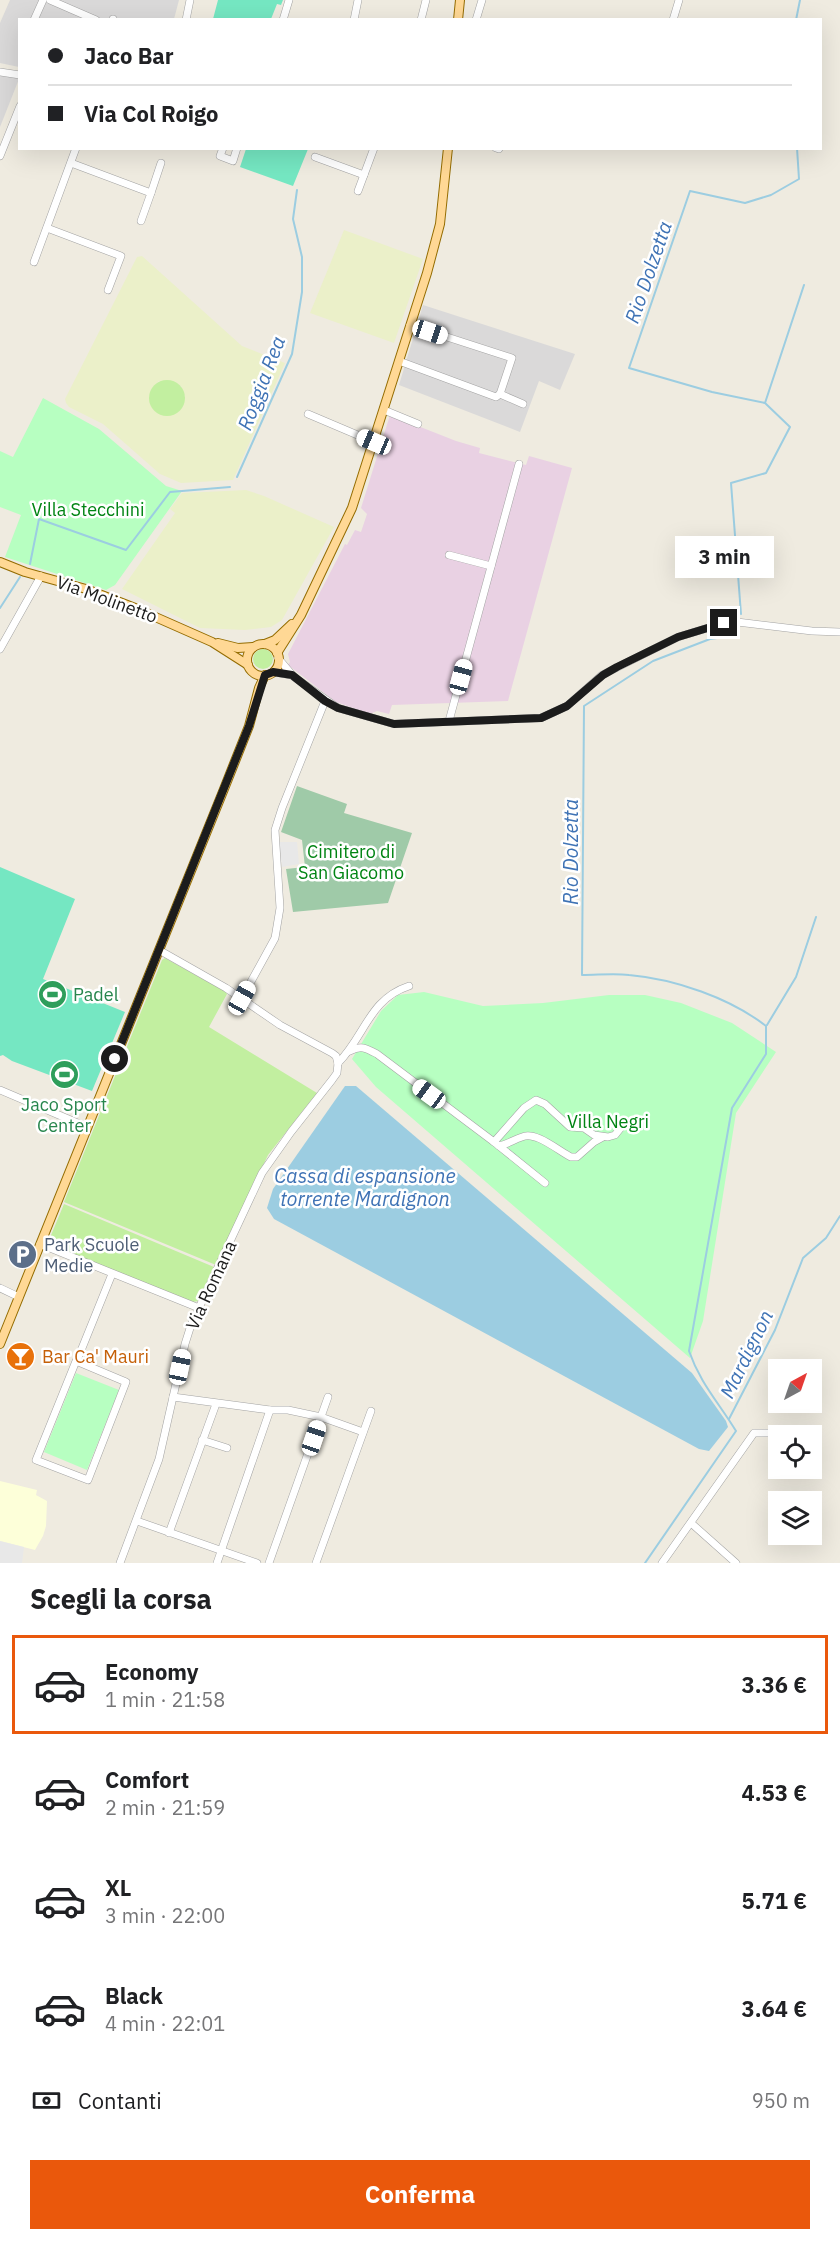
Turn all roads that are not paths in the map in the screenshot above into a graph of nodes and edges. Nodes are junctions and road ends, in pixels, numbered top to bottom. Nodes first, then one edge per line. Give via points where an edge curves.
1 (43, 0) edge
2 (50, 0) edge
3 (190, 0) edge
4 (289, 0) edge
5 (358, 0) edge
6 (426, 0) edge
7 (460, 0) edge
8 (482, 0) edge
9 (679, 0) edge
10 (35, 18) edge
11 (91, 18) edge
12 (186, 18) edge
13 (284, 18) edge
14 (354, 18) edge
15 (422, 18) edge
16 (458, 18) edge
17 (477, 18) edge
18 (674, 18) edge
19 (0, 72) edge
20 (18, 75) edge
21 (18, 110) edge
22 (2, 146) edge
23 (75, 150) edge
24 (222, 150) edge
25 (236, 150) edge
26 (373, 150) edge
27 (448, 150) edge
28 (0, 156) edge
29 (315, 157) dead end
30 (71, 163) junction
31 (162, 163) dead end
32 (364, 175) junction
33 (358, 191) dead end
34 (151, 193) junction
35 (141, 221) dead end
36 (47, 228) junction
37 (34, 262) dead end
38 (108, 290) dead end
39 (410, 325) junction
40 (399, 361) junction
41 (500, 394) junction
42 (523, 404) dead end
43 (384, 410) junction
44 (308, 414) dead end
45 (418, 423) dead end
46 (374, 442) junction
47 (519, 464) dead end
48 (449, 555) dead end
49 (0, 562) edge
50 (491, 566) junction
51 (41, 576) junction
52 (301, 615) junction
53 (840, 632) edge
54 (212, 642) junction
55 (266, 644) junction
56 (253, 647) junction
57 (0, 649) edge
58 (278, 656) junction
59 (250, 668) junction
60 (269, 673) junction
61 (292, 675) junction
62 (325, 701) junction
63 (250, 720) junction
64 (449, 721) junction
65 (159, 950) junction
66 (409, 986) dead end
67 (242, 998) junction
68 (350, 1051) junction
69 (338, 1064) junction
70 (0, 1090) edge
71 (623, 1125) dead end
72 (87, 1127) junction
73 (603, 1137) junction
74 (496, 1144) junction
75 (545, 1183) dead end
76 (40, 1244) junction
77 (112, 1274) junction
78 (0, 1288) edge
79 (19, 1297) junction
80 (199, 1308) junction
81 (0, 1344) edge
82 (76, 1361) junction
83 (173, 1397) junction
84 (328, 1397) dead end
85 (216, 1404) junction
86 (270, 1410) junction
87 (371, 1411) dead end
88 (321, 1417) junction
89 (363, 1432) junction
90 (768, 1433) edge
91 (202, 1440) junction
92 (227, 1449) dead end
93 (137, 1521) junction
94 (691, 1523) junction
95 (169, 1533) junction
96 (222, 1551) junction
97 (120, 1563) edge
98 (217, 1563) edge
99 (257, 1563) edge
100 (269, 1563) edge
101 (316, 1563) edge
102 (662, 1563) edge
103 (736, 1563) edge

1 - 10 street
2 - 11 street
3 - 12 street
4 - 13 street
5 - 14 street
6 - 15 street
7 - 16 main road
8 - 17 street
9 - 18 street
19 - 20 street
21 - 22 street
22 - 28 street
23 - 30 street
24 - 25 street via 220,156 232,161
26 - 32 street
27 - 39 main road via 440,224
29 - 32 street
30 - 34 street
30 - 36 street
31 - 34 street
32 - 33 street
34 - 35 street
36 - 37 street
36 - 38 street via 121,256
39 - 40 main road
39 - 41 street via 512,358
40 - 41 street via 493,397
40 - 43 main road
41 - 42 street
43 - 45 street
43 - 46 main road
44 - 46 street
46 - 52 main road via 344,529
47 - 50 street
48 - 50 street
49 - 51 main road, Via Molinetto
50 - 64 street
51 - 54 main road, Via Molinetto via 87,589
51 - 57 street
52 - 55 main road
52 - 58 main road
53 - 64 street via 724,623 678,637 617,667 567,706 541,718
54 - 56 main road, Via Molinetto
54 - 59 main road, Via Molinetto
55 - 56 main road
55 - 58 main road
56 - 59 main road via 248,655
58 - 60 main road via 278,663
58 - 61 street
59 - 60 main road via 260,675
59 - 63 main road via 254,685
60 - 61 street
60 - 63 main road
61 - 62 street
62 - 64 street via 394,724
62 - 67 street via 275,830 280,908 275,938
63 - 65 main road
65 - 67 street
65 - 72 main road
66 - 68 street, Via Romana via 382,1000
67 - 69 street via 270,1019 332,1053
68 - 69 street, Via Romana
68 - 74 street via 364,1047 377,1054
69 - 80 street, Via Romana via 332,1080 262,1173
70 - 72 street
71 - 73 street via 615,1135
72 - 76 main road
73 - 74 street via 577,1157 528,1136 509,1144
73 - 74 street via 584,1128 570,1127 536,1100 524,1108
74 - 75 street
76 - 77 street
76 - 79 main road
77 - 80 street
77 - 82 street
78 - 79 street
79 - 81 main road
80 - 83 street, Via Romana via 185,1344
82 - 82 street via 36,1460 88,1480 126,1382
83 - 85 street
83 - 93 street, Via Romana via 159,1459
84 - 88 street
85 - 86 street
85 - 91 street
86 - 88 street
86 - 96 street
87 - 89 street
88 - 89 street
88 - 100 street
89 - 101 street
90 - 94 street via 754,1433
91 - 92 street
91 - 95 street
93 - 95 street
93 - 97 street, Via Romana
94 - 102 street
94 - 103 street
95 - 96 street
96 - 98 street
96 - 99 street

